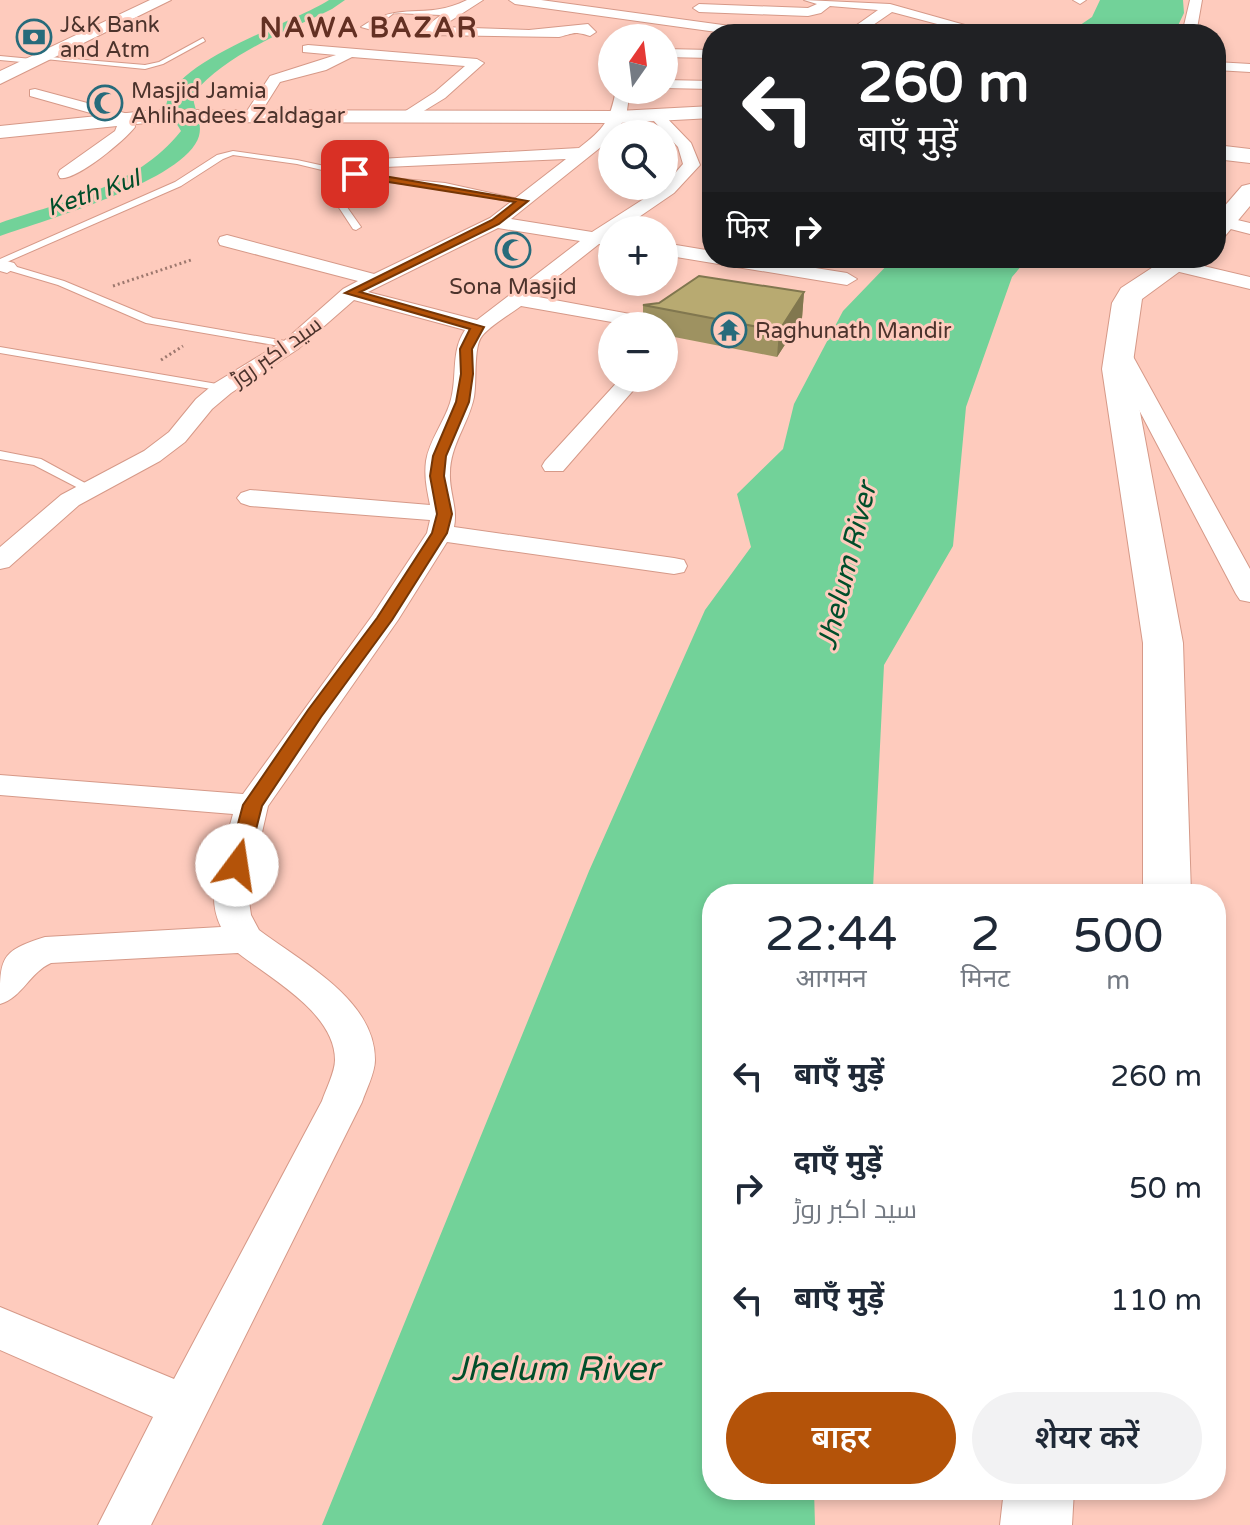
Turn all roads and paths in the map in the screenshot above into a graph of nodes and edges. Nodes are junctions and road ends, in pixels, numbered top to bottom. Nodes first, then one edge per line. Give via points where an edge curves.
1 (163, 0) edge
2 (477, 0) edge
3 (515, 0) edge
4 (807, 0) edge
5 (1196, 0) edge
6 (829, 1) edge
7 (663, 6) dead end
8 (687, 7) dead end
9 (890, 8) junction
10 (456, 11) junction
11 (490, 14) dead end
12 (629, 16) junction
13 (620, 24) edge
14 (866, 24) edge
15 (952, 24) edge
16 (1191, 24) edge
17 (702, 26) edge
18 (367, 27) dead end
19 (429, 31) junction
20 (590, 32) dead end
21 (203, 40) dead end
22 (308, 49) dead end
23 (352, 53) junction
24 (678, 53) edge
25 (702, 54) edge
26 (403, 57) junction
27 (0, 58) edge
28 (35, 60) junction
29 (1226, 67) edge
30 (1250, 68) edge
31 (0, 78) edge
32 (678, 84) edge
33 (702, 85) edge
34 (35, 93) dead end
35 (620, 104) edge
36 (702, 113) edge
37 (244, 114) junction
38 (409, 115) junction
39 (657, 116) junction
40 (618, 117) junction
41 (127, 118) junction
42 (0, 132) edge
43 (692, 144) junction
44 (678, 146) edge
45 (598, 152) edge
46 (582, 153) junction
47 (1226, 153) edge
48 (1250, 156) edge
49 (385, 162) dead end
50 (66, 174) dead end
51 (355, 174) junction
52 (1250, 191) edge
53 (523, 201) junction
54 (633, 216) edge
55 (1226, 220) edge
56 (496, 222) junction
57 (356, 227) dead end
58 (1226, 227) edge
59 (1250, 229) edge
60 (598, 239) edge
61 (227, 241) dead end
62 (598, 244) edge
63 (678, 253) edge
64 (191, 260) dead end
65 (702, 260) edge
66 (2, 264) edge
67 (786, 268) edge
68 (1171, 268) edge
69 (1200, 268) edge
70 (847, 279) dead end
71 (375, 280) junction
72 (1250, 283) edge
73 (350, 293) junction
74 (90, 294) junction
75 (516, 299) junction
76 (598, 314) edge
77 (478, 327) junction
78 (208, 332) junction
79 (291, 345) junction
80 (0, 350) edge
81 (1119, 351) junction
82 (135, 374) junction
83 (223, 388) junction
84 (620, 392) edge
85 (0, 455) edge
86 (554, 466) dead end
87 (90, 489) junction
88 (250, 498) dead end
89 (442, 524) junction
90 (0, 561) edge
91 (674, 566) dead end
92 (1250, 594) edge
93 (0, 785) edge
94 (252, 805) junction
95 (1167, 884) edge
96 (246, 939) junction
97 (0, 990) edge
98 (0, 1328) edge
99 (185, 1407) junction
100 (1038, 1500) edge
101 (124, 1525) edge
102 (1036, 1525) edge

1 - 28 street
2 - 10 street
3 - 12 street
4 - 6 street
5 - 16 street
6 - 8 street via 817,10
6 - 9 street
7 - 12 street
9 - 14 street
9 - 15 street
10 - 11 street
10 - 18 street via 391,9
10 - 19 street
12 - 13 street
12 - 17 street
19 - 20 street via 529,34 559,33 568,27
19 - 26 street
21 - 28 lane via 145,67
22 - 23 street
23 - 26 street
23 - 37 street via 275,79
24 - 25 street
26 - 38 street via 477,63
27 - 28 lane
28 - 31 street
29 - 30 street
32 - 33 street
34 - 41 street
35 - 40 street
36 - 39 street
37 - 38 street
37 - 41 street
38 - 40 street
39 - 40 street
39 - 43 street
40 - 46 street, سید اکبر روڑ via 605,136
41 - 42 street
41 - 50 street via 121,134
43 - 44 street
43 - 54 street via 688,171
45 - 46 street
46 - 49 street
46 - 53 street, سید اکبر روڑ
47 - 48 street
51 - 53 lane
51 - 57 lane via 337,190
51 - 66 lane via 233,153 178,184
52 - 55 street
53 - 56 street, سید اکبر روڑ
56 - 60 street
56 - 71 street, سید اکبر روڑ
58 - 59 street
61 - 71 street
62 - 75 street
63 - 65 street
64 - 74 path
66 - 74 lane
67 - 70 street
68 - 81 street via 1131,294
69 - 72 street
71 - 73 street, سید اکبر روڑ
73 - 77 street
73 - 79 street, سید اکبر روڑ
74 - 78 lane via 131,315
75 - 76 street
75 - 77 street
77 - 89 street via 466,349 462,402 439,456
78 - 79 lane
78 - 82 path
79 - 83 street, سید اکبر روڑ
80 - 82 lane
81 - 92 street
81 - 95 street via 1117,369 1163,643
82 - 83 lane
83 - 87 street, سید اکبر روڑ via 152,456
84 - 86 street
85 - 87 lane via 37,462
87 - 90 street, سید اکبر روڑ via 51,515
88 - 89 street
89 - 91 street
89 - 94 street via 384,620
93 - 94 street
94 - 96 street via 230,894 233,915
96 - 97 street via 45,950 24,960
96 - 99 street via 330,1004 348,1030 355,1061 342,1102
98 - 99 street
99 - 101 street
100 - 102 street

